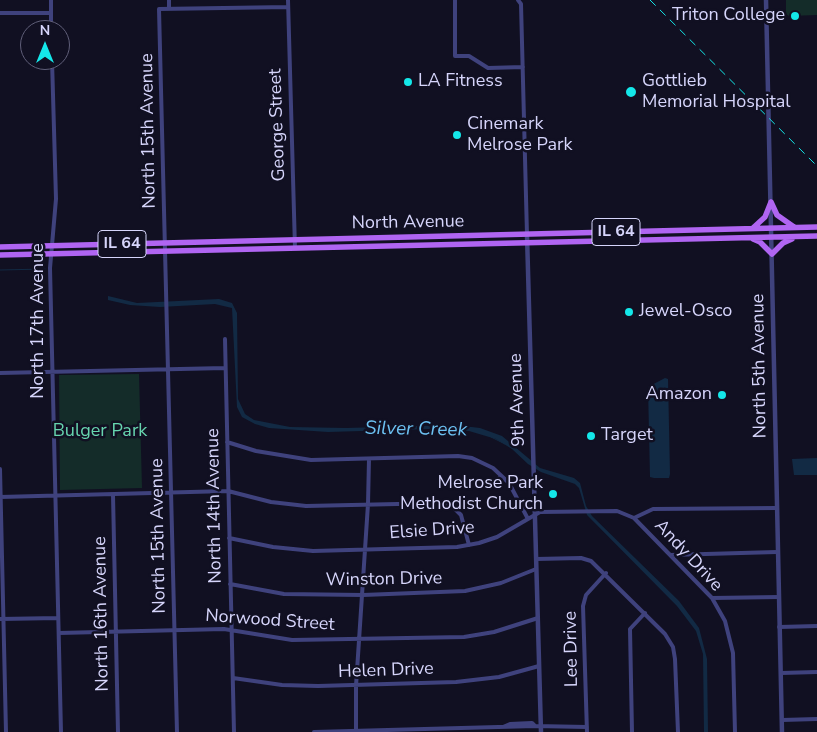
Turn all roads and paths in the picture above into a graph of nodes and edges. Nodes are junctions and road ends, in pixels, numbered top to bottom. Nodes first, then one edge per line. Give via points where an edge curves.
1 (50, 0) edge
2 (169, 0) edge
3 (288, 0) edge
4 (455, 0) edge
5 (518, 0) edge
6 (766, 0) edge
7 (288, 6) junction
8 (169, 9) junction
9 (51, 12) junction
10 (0, 13) edge
11 (51, 20) edge
12 (523, 67) junction
13 (52, 70) edge
14 (771, 202) junction
15 (817, 227) edge
16 (796, 228) junction
17 (751, 229) junction
18 (772, 229) junction
19 (527, 235) junction
20 (804, 236) junction
21 (817, 236) edge
22 (772, 237) junction
23 (746, 238) junction
24 (295, 241) junction
25 (527, 243) junction
26 (165, 244) junction
27 (51, 246) junction
28 (0, 247) edge
29 (295, 248) junction
30 (165, 251) junction
31 (51, 254) junction
32 (772, 254) junction
33 (0, 255) edge
34 (224, 339) dead end
35 (225, 368) junction
36 (169, 370) junction
37 (52, 372) junction
38 (0, 373) edge
39 (227, 442) junction
40 (369, 458) junction
41 (0, 469) edge
42 (501, 476) junction
43 (495, 483) dead end
44 (228, 491) junction
45 (171, 493) junction
46 (113, 495) junction
47 (55, 496) junction
48 (0, 497) edge
49 (368, 504) junction
50 (776, 508) junction
51 (535, 515) junction
52 (634, 518) junction
53 (528, 519) junction
54 (229, 538) junction
55 (469, 545) junction
56 (366, 549) junction
57 (777, 552) junction
58 (670, 555) junction
59 (536, 559) junction
60 (536, 569) junction
61 (606, 573) junction
62 (230, 584) junction
63 (363, 595) junction
64 (779, 597) junction
65 (712, 598) junction
66 (644, 613) junction
67 (58, 618) junction
68 (538, 618) junction
69 (2, 619) edge
70 (817, 626) edge
71 (780, 627) junction
72 (175, 630) junction
73 (232, 631) junction
74 (117, 632) junction
75 (58, 633) junction
76 (359, 640) junction
77 (539, 666) junction
78 (817, 672) edge
79 (781, 673) junction
80 (233, 678) junction
81 (356, 686) junction
82 (817, 719) edge
83 (782, 720) junction
84 (538, 726) junction
85 (587, 727) junction
86 (356, 731) edge
87 (415, 731) edge
88 (6, 732) edge
89 (61, 732) edge
90 (118, 732) edge
91 (177, 732) edge
92 (234, 732) edge
93 (314, 732) edge
94 (541, 732) edge
95 (587, 732) edge
96 (632, 732) edge
97 (678, 732) edge
98 (735, 732) edge
99 (782, 732) edge

1 - 9 street
2 - 8 street
3 - 7 street, George Street
4 - 12 street via 455,56 469,56 488,68
5 - 12 street, 9th Avenue via 521,4
6 - 14 street, North 5th Avenue
7 - 8 street
7 - 24 street, George Street
8 - 26 street, North 15th Avenue via 159,9
9 - 10 street
9 - 11 street
12 - 19 street, 9th Avenue
13 - 27 street, North 17th Avenue via 56,199
14 - 16 main road via 781,219
14 - 17 main road via 762,222
14 - 18 street, North 5th Avenue
15 - 16 main road, North Avenue / IL 64
16 - 18 main road, North Avenue / IL 64
17 - 18 main road, North Avenue / IL 64
17 - 19 main road, North Avenue / IL 64
18 - 22 street, North 5th Avenue
19 - 24 main road, North Avenue / IL 64
19 - 25 street, 9th Avenue
20 - 21 main road, North Avenue / IL 64
20 - 22 main road, North Avenue / IL 64
20 - 32 main road via 787,240
22 - 23 main road, North Avenue / IL 64
22 - 32 street, North 5th Avenue
23 - 25 main road, North Avenue / IL 64
23 - 32 main road via 760,242
24 - 26 main road, North Avenue / IL 64
24 - 29 street, George Street
25 - 29 main road, North Avenue / IL 64
25 - 51 street, 9th Avenue
26 - 27 main road, North Avenue / IL 64
26 - 30 street, North 15th Avenue
27 - 28 main road, North Avenue / IL 64
27 - 31 street, North 17th Avenue
29 - 30 main road, North Avenue / IL 64
30 - 31 main road, North Avenue / IL 64
30 - 36 street, North 15th Avenue
31 - 33 main road, North Avenue / IL 64
31 - 37 street, North 17th Avenue
32 - 50 street, North 5th Avenue
34 - 35 street, North 14th Avenue
35 - 36 street
35 - 39 street, North 14th Avenue
36 - 37 street
36 - 45 street, North 15th Avenue
37 - 38 street
37 - 47 street, North 17th Avenue
39 - 40 street via 288,458
39 - 44 street, North 14th Avenue
40 - 42 street via 458,456 483,462
40 - 49 street
41 - 48 street
42 - 43 street
42 - 53 street via 515,493
44 - 45 street
44 - 49 street via 294,505
44 - 54 street, North 14th Avenue
45 - 46 street
45 - 72 street, North 15th Avenue
46 - 47 street
46 - 74 street, North 16th Avenue
47 - 48 street
47 - 67 street, North 17th Avenue
48 - 69 street
49 - 55 street via 438,502 449,505 461,515
49 - 56 street
50 - 52 street via 653,510
50 - 57 street, North 5th Avenue
51 - 52 street, Elsie Drive via 540,512 617,511
51 - 53 street, Elsie Drive
51 - 59 street, 9th Avenue
52 - 58 street, Andy Drive
53 - 55 street, Elsie Drive via 497,537
54 - 56 street, Elsie Drive via 296,550
54 - 62 street, North 14th Avenue
55 - 56 street, Elsie Drive
56 - 63 street
57 - 58 street
57 - 64 street, North 5th Avenue
58 - 65 street, Andy Drive
59 - 60 street, 9th Avenue
59 - 61 street via 581,558 591,561
60 - 63 street, Winston Drive via 478,589
60 - 68 street, 9th Avenue
61 - 66 street
61 - 85 street, Lee Drive via 586,595 583,606
62 - 63 street, Winston Drive via 284,594
62 - 73 street, North 14th Avenue
63 - 76 street
64 - 65 street
64 - 71 street, North 5th Avenue
65 - 98 street, Andy Drive via 728,629 733,653
66 - 96 street via 630,629
66 - 97 street via 673,646
67 - 69 street
67 - 75 street, North 17th Avenue
68 - 76 street, Norwood Street via 480,635
68 - 77 street, 9th Avenue
69 - 88 street
70 - 71 street
71 - 79 street, North 5th Avenue
72 - 73 street, Norwood Street
72 - 74 street, Norwood Street
72 - 91 street, North 15th Avenue
73 - 76 street, Norwood Street via 292,640
73 - 80 street, North 14th Avenue
74 - 75 street, Norwood Street
74 - 90 street, North 16th Avenue
75 - 89 street, North 17th Avenue
76 - 81 street
77 - 81 street, Helen Drive via 484,680
77 - 84 street, 9th Avenue
78 - 79 street
79 - 83 street, North 5th Avenue
80 - 81 street, Helen Drive via 296,686
80 - 92 street, North 14th Avenue
81 - 86 street
82 - 83 street
83 - 99 street, North 5th Avenue
84 - 85 street
84 - 87 street
84 - 94 street, 9th Avenue
85 - 95 street, Lee Drive
86 - 87 street
86 - 93 street

